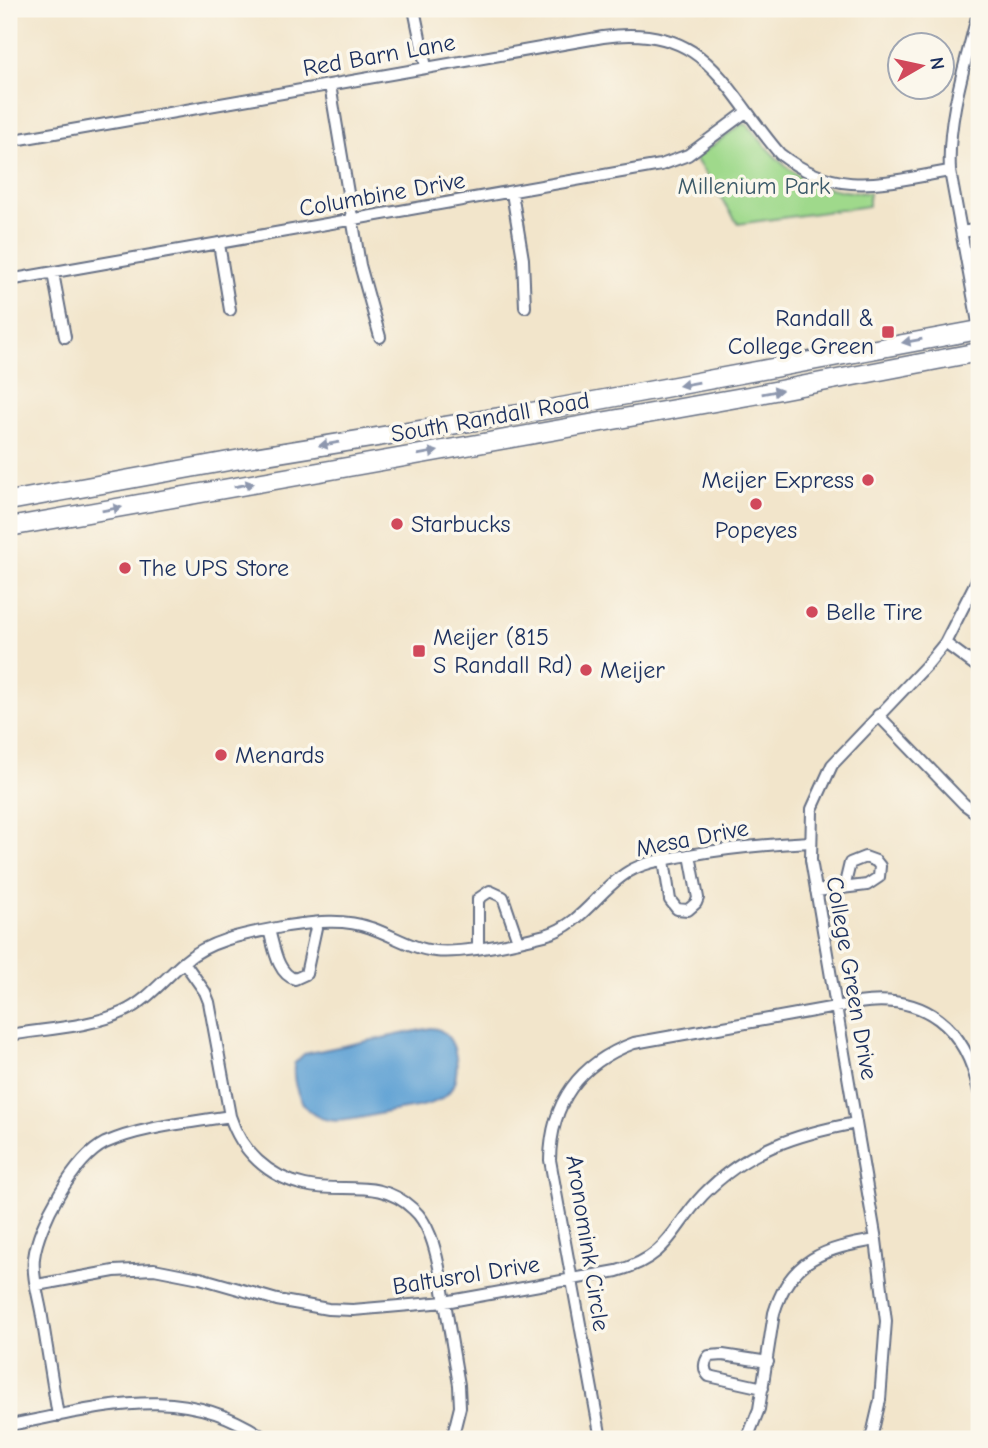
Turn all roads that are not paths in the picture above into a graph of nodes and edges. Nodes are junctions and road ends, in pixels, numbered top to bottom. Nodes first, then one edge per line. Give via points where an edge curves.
1 (414, 9) edge
2 (979, 9) edge
3 (426, 67) junction
4 (330, 85) junction
5 (747, 112) junction
6 (9, 141) edge
7 (950, 171) junction
8 (512, 193) junction
9 (353, 220) junction
10 (979, 229) edge
11 (962, 232) junction
12 (219, 244) junction
13 (53, 273) junction
14 (9, 280) edge
15 (525, 307) dead end
16 (230, 310) dead end
17 (979, 329) edge
18 (65, 337) dead end
19 (380, 337) dead end
20 (979, 352) edge
21 (9, 501) edge
22 (9, 527) edge
23 (979, 576) edge
24 (945, 643) junction
25 (979, 668) edge
26 (878, 715) junction
27 (979, 815) edge
28 (810, 842) junction
29 (690, 855) junction
30 (664, 859) junction
31 (844, 888) dead end
32 (816, 891) junction
33 (317, 923) junction
34 (269, 930) junction
35 (518, 941) junction
36 (478, 948) junction
37 (184, 962) junction
38 (836, 1007) junction
39 (9, 1035) edge
40 (9, 1064) edge
41 (9, 1073) edge
42 (979, 1092) edge
43 (230, 1116) junction
44 (856, 1124) junction
45 (876, 1240) junction
46 (571, 1279) junction
47 (37, 1285) junction
48 (445, 1302) junction
49 (768, 1362) junction
50 (763, 1388) junction
51 (58, 1416) junction
52 (9, 1425) edge
53 (266, 1439) edge
54 (452, 1439) edge
55 (601, 1439) edge
56 (747, 1439) edge
57 (871, 1439) edge

1 - 3 street
2 - 7 street via 951,134
3 - 4 street, Red Barn Lane
3 - 5 street, Red Barn Lane via 616,35 655,36 675,42 707,62
4 - 6 street, Red Barn Lane
4 - 9 street
5 - 7 street, Red Barn Lane via 793,164 841,184
5 - 8 street, Columbine Drive via 674,161
7 - 11 street
8 - 9 street, Columbine Drive
8 - 15 street
9 - 12 street, Columbine Drive
9 - 19 street
10 - 11 street
11 - 17 street
12 - 13 street, Columbine Drive
12 - 16 street
13 - 14 street, Columbine Drive
13 - 18 street
17 -> 21 main road, South Randall Road via 569,406
22 -> 20 main road, South Randall Road
23 - 24 street, College Green Drive
24 - 25 street
24 - 26 street, College Green Drive
26 - 27 street
26 - 28 street, College Green Drive via 826,775 812,810
28 - 29 street, Mesa Drive
28 - 32 street, College Green Drive
29 - 30 street, Mesa Drive
29 - 30 street via 698,898 688,910 677,909 670,900
30 - 35 street, Mesa Drive via 628,872 573,922
31 - 32 street
32 - 38 street, College Green Drive
33 - 34 street, Mesa Drive
33 - 34 street via 306,974 295,979 285,975 280,966
33 - 36 street, Mesa Drive via 354,923 436,951
34 - 37 street, Mesa Drive via 220,942
35 - 36 street, Mesa Drive
35 - 36 street via 503,898 490,891 478,899
37 - 39 street, Mesa Drive via 121,1013
37 - 43 street via 209,1002
38 - 42 street, Aronomink Circle via 895,1002 937,1018 947,1024 967,1052
38 - 44 street, College Green Drive
38 - 46 street, Aronomink Circle via 634,1043 608,1054 577,1079 563,1099 550,1147
40 - 41 street
43 - 47 street via 132,1134 93,1151 62,1189 43,1229 34,1258
43 - 48 street via 246,1149 277,1175 306,1186 378,1190 413,1209 435,1249
44 - 45 street, College Green Drive
44 - 46 street, Baltusrol Drive via 800,1135 757,1154 701,1197 668,1242 645,1260 617,1271
45 - 49 street via 826,1251 792,1277 774,1313
45 - 57 street, College Green Drive via 886,1321 880,1400
46 - 48 street, Baltusrol Drive
46 - 55 street, Aronomink Circle
47 - 48 street, Baltusrol Drive via 154,1269 328,1309
47 - 51 street
48 - 54 street via 459,1396
49 - 50 street
49 - 50 street via 723,1355 706,1360 709,1376
50 - 56 street
51 - 52 street
51 - 53 street via 135,1404 181,1404 241,1422

